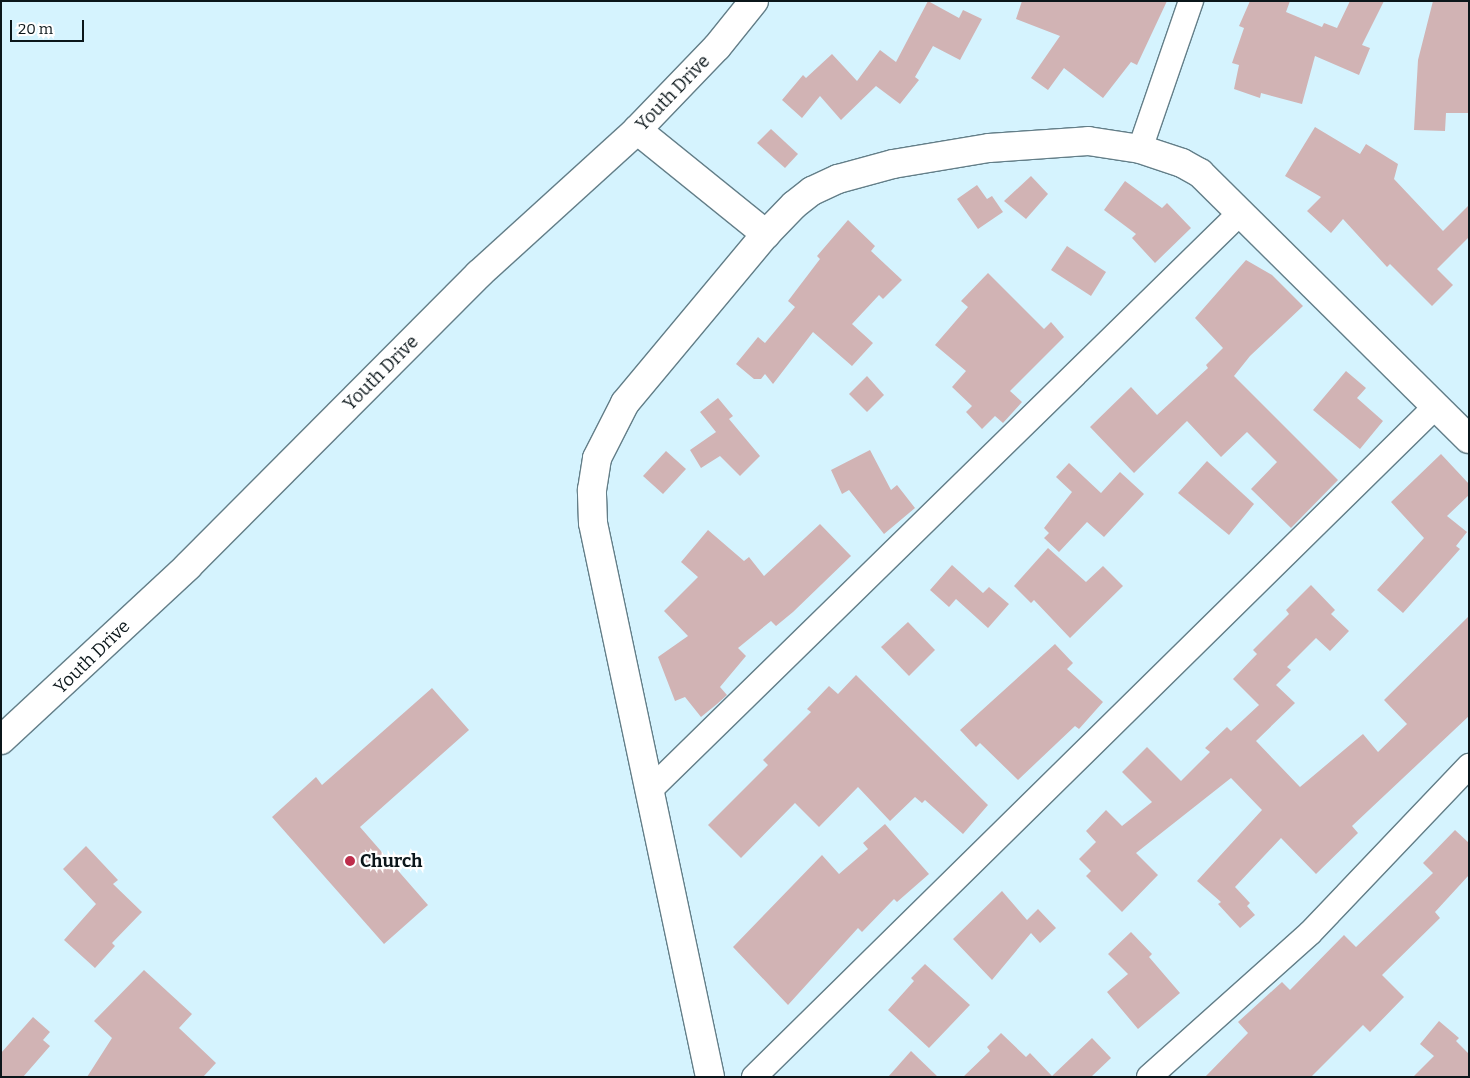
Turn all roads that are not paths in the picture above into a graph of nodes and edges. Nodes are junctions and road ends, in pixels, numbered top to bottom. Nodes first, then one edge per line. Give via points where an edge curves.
1 (754, 1) edge
2 (1191, 1) edge
3 (636, 130) junction
4 (1140, 149) junction
5 (1240, 212) junction
6 (766, 234) junction
7 (1436, 406) junction
8 (1469, 438) edge
9 (1, 740) edge
10 (1469, 766) edge
11 (650, 790) junction
12 (710, 1077) edge
13 (754, 1077) edge
14 (1149, 1077) edge

1 - 3 street, Youth Drive via 717,47
2 - 4 street
3 - 6 street
3 - 9 street, Youth Drive via 480,274 188,566
4 - 5 street via 1182,163 1200,173
4 - 6 street via 1088,141 989,148 893,164 838,179 812,191
5 - 7 street
5 - 11 street
6 - 11 street via 625,402 597,458 592,490 593,523
7 - 8 street
7 - 13 street
10 - 14 street via 1310,933
11 - 12 street

